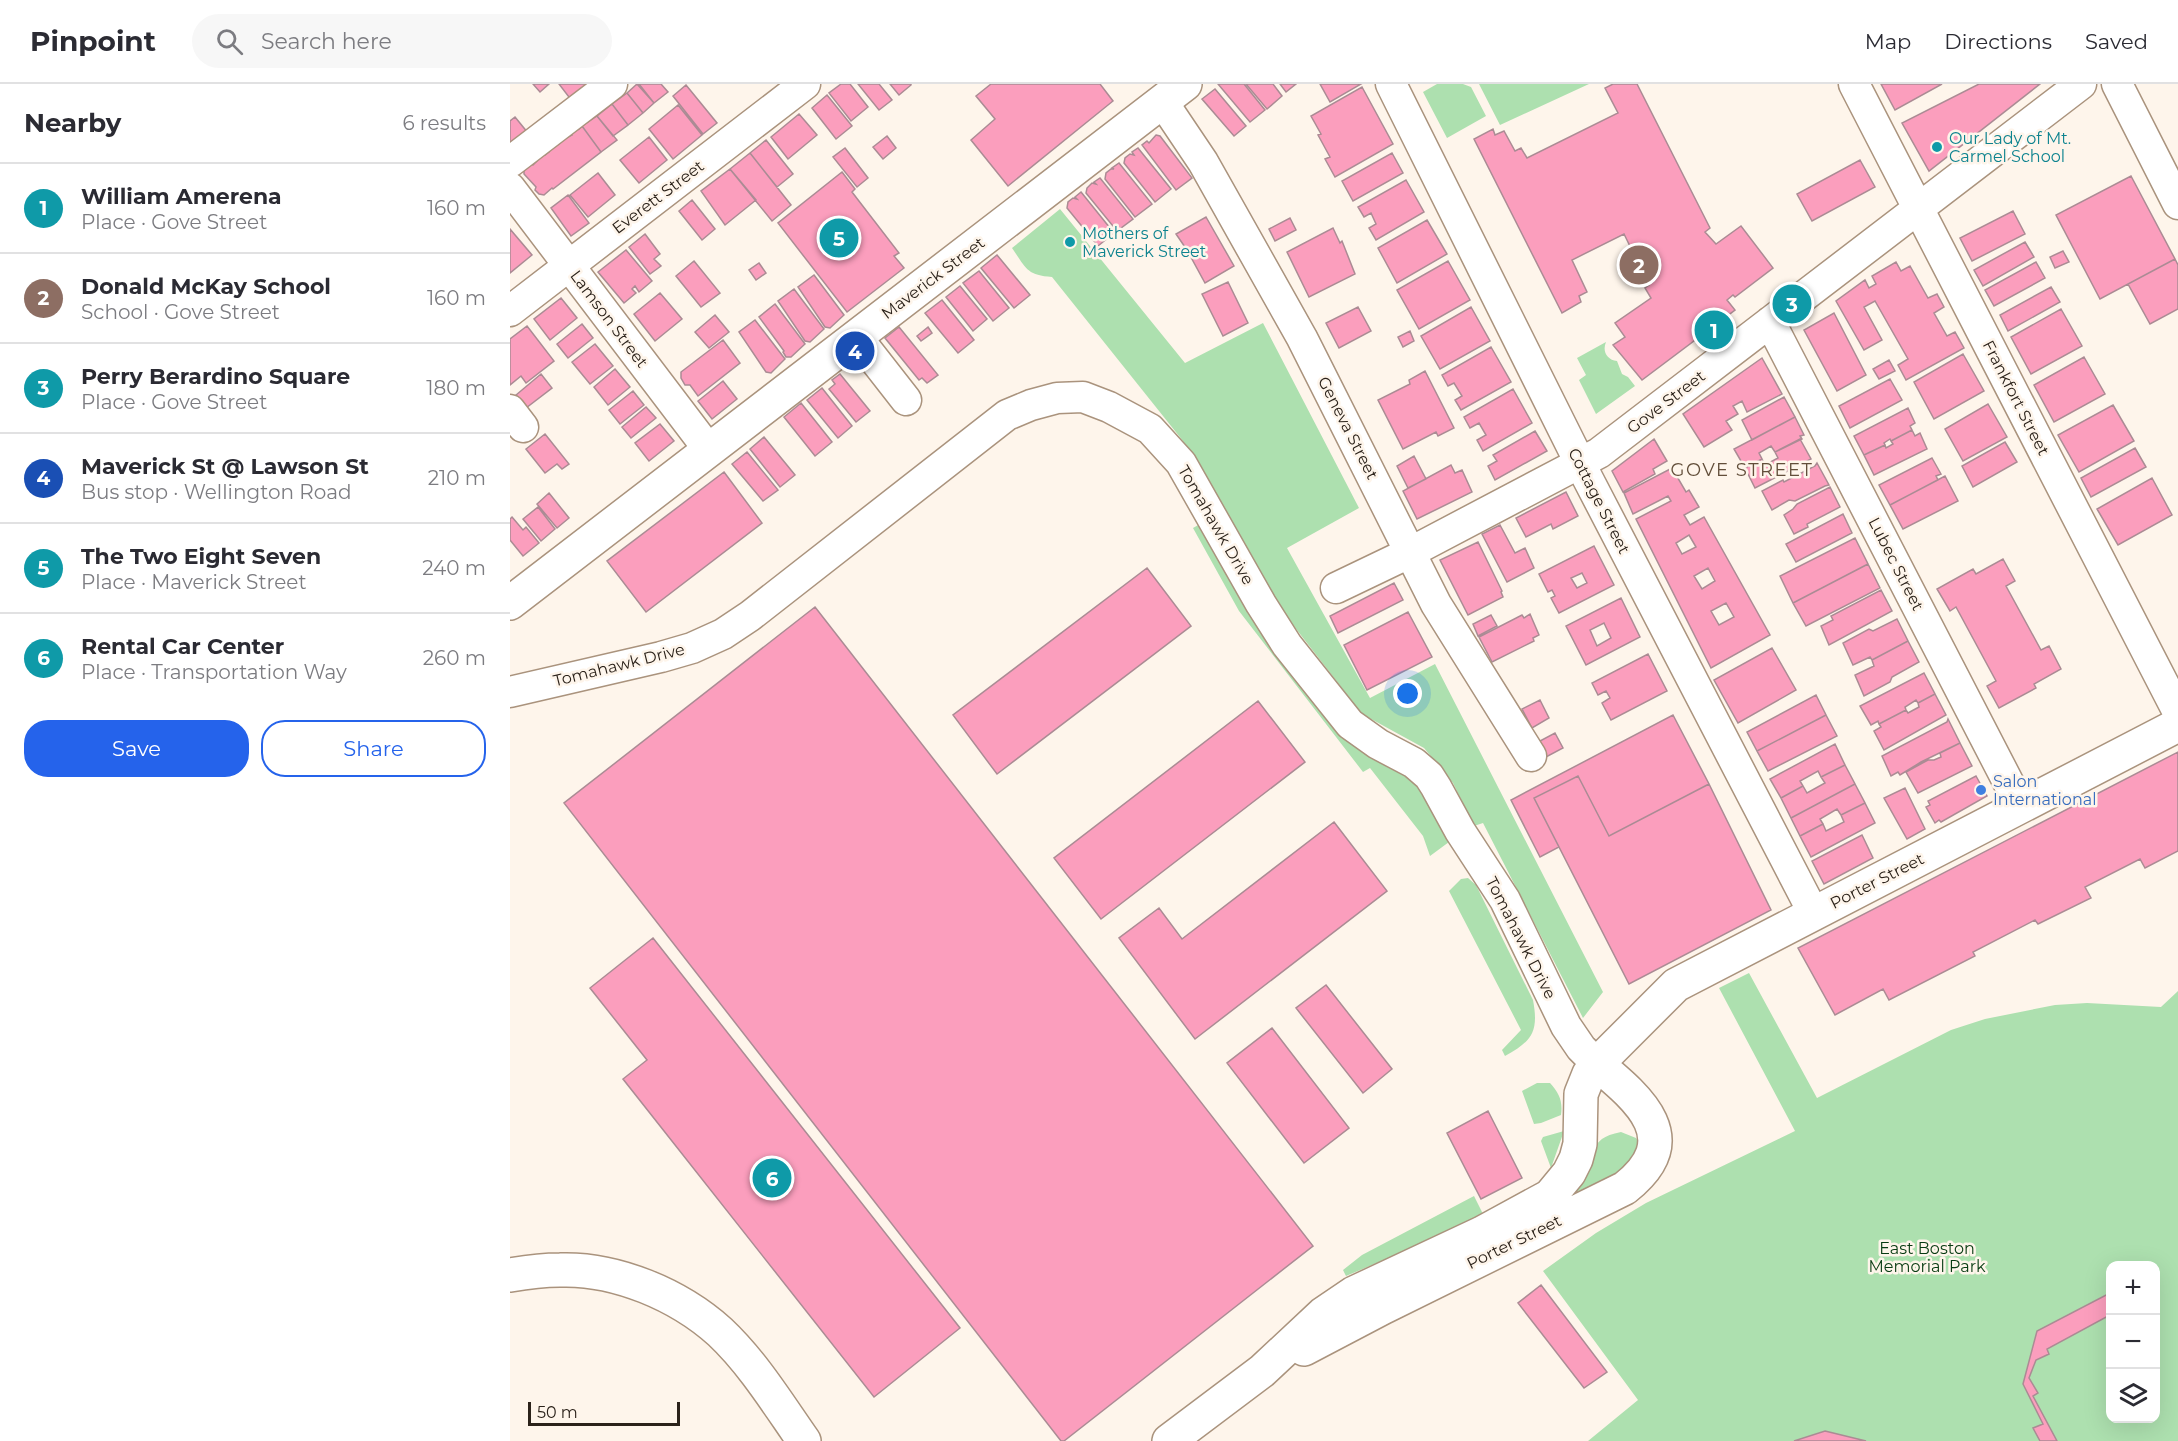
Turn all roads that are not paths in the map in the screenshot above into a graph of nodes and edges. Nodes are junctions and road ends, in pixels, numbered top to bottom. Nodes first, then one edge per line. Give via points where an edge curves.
1 (612, 84) edge
2 (805, 84) edge
3 (1391, 84) edge
4 (1854, 84) edge
5 (2081, 84) edge
6 (2117, 84) edge
7 (1173, 93) edge
8 (510, 162) edge
9 (510, 188) edge
10 (2178, 204) edge
11 (1918, 209) junction
12 (569, 266) junction
13 (510, 311) edge
14 (1770, 322) junction
15 (856, 336) junction
16 (906, 400) dead end
17 (709, 450) junction
18 (1580, 463) junction
19 (1409, 552) junction
20 (1336, 588) dead end
21 (510, 603) edge
22 (510, 692) edge
23 (2178, 712) edge
24 (2178, 725) edge
25 (1531, 756) dead end
26 (2021, 807) junction
27 (1814, 914) junction
28 (1597, 1064) junction
29 (1642, 1106) junction
30 (1581, 1127) junction
31 (510, 1275) edge
32 (1262, 1371) junction
33 (804, 1441) edge
34 (1169, 1441) edge

1 - 8 street
2 - 12 street, Everett Street
3 - 18 street, Cottage Street
4 - 11 street, Frankfort Street
5 - 11 street, Gove Street
6 - 10 street
7 - 15 main road, Maverick Street
7 - 19 street, Geneva Street via 1203,162 1302,338
9 - 12 street, Lamson Street
11 - 14 street, Gove Street
11 - 23 street, Frankfort Street
12 - 13 street, Everett Street
12 - 17 street, Lamson Street
14 - 18 street, Gove Street via 1599,453
14 - 26 street, Lubec Street
15 - 16 street
15 - 17 main road, Maverick Street
17 - 21 main road, Maverick Street
18 - 19 street, Gove Street
18 - 27 street, Cottage Street
19 - 20 street, Gove Street
19 - 25 street, Geneva Street via 1436,604
22 - 28 street, Tomahawk Drive via 661,657 723,634 1007,415 1057,398 1083,397 1150,429 1181,463 1287,645 1350,724 1414,763 1429,777 1505,900 1566,1026
24 - 26 main road, Porter Street
26 - 27 main road, Porter Street
27 - 28 main road, Porter Street via 1676,985
28 - 29 main road, Porter Street
28 - 30 main road, Porter Street via 1581,1094
29 - 30 main road via 1617,1096 1607,1098 1596,1103
29 - 32 main road, Porter Street via 1655,1130 1655,1149 1641,1174 1625,1188
30 - 32 main road, Porter Street via 1573,1166 1550,1196 1354,1293 1323,1314
31 - 33 main road via 562,1269 597,1273 663,1294 719,1332 743,1357
32 - 34 main road, Porter Street

